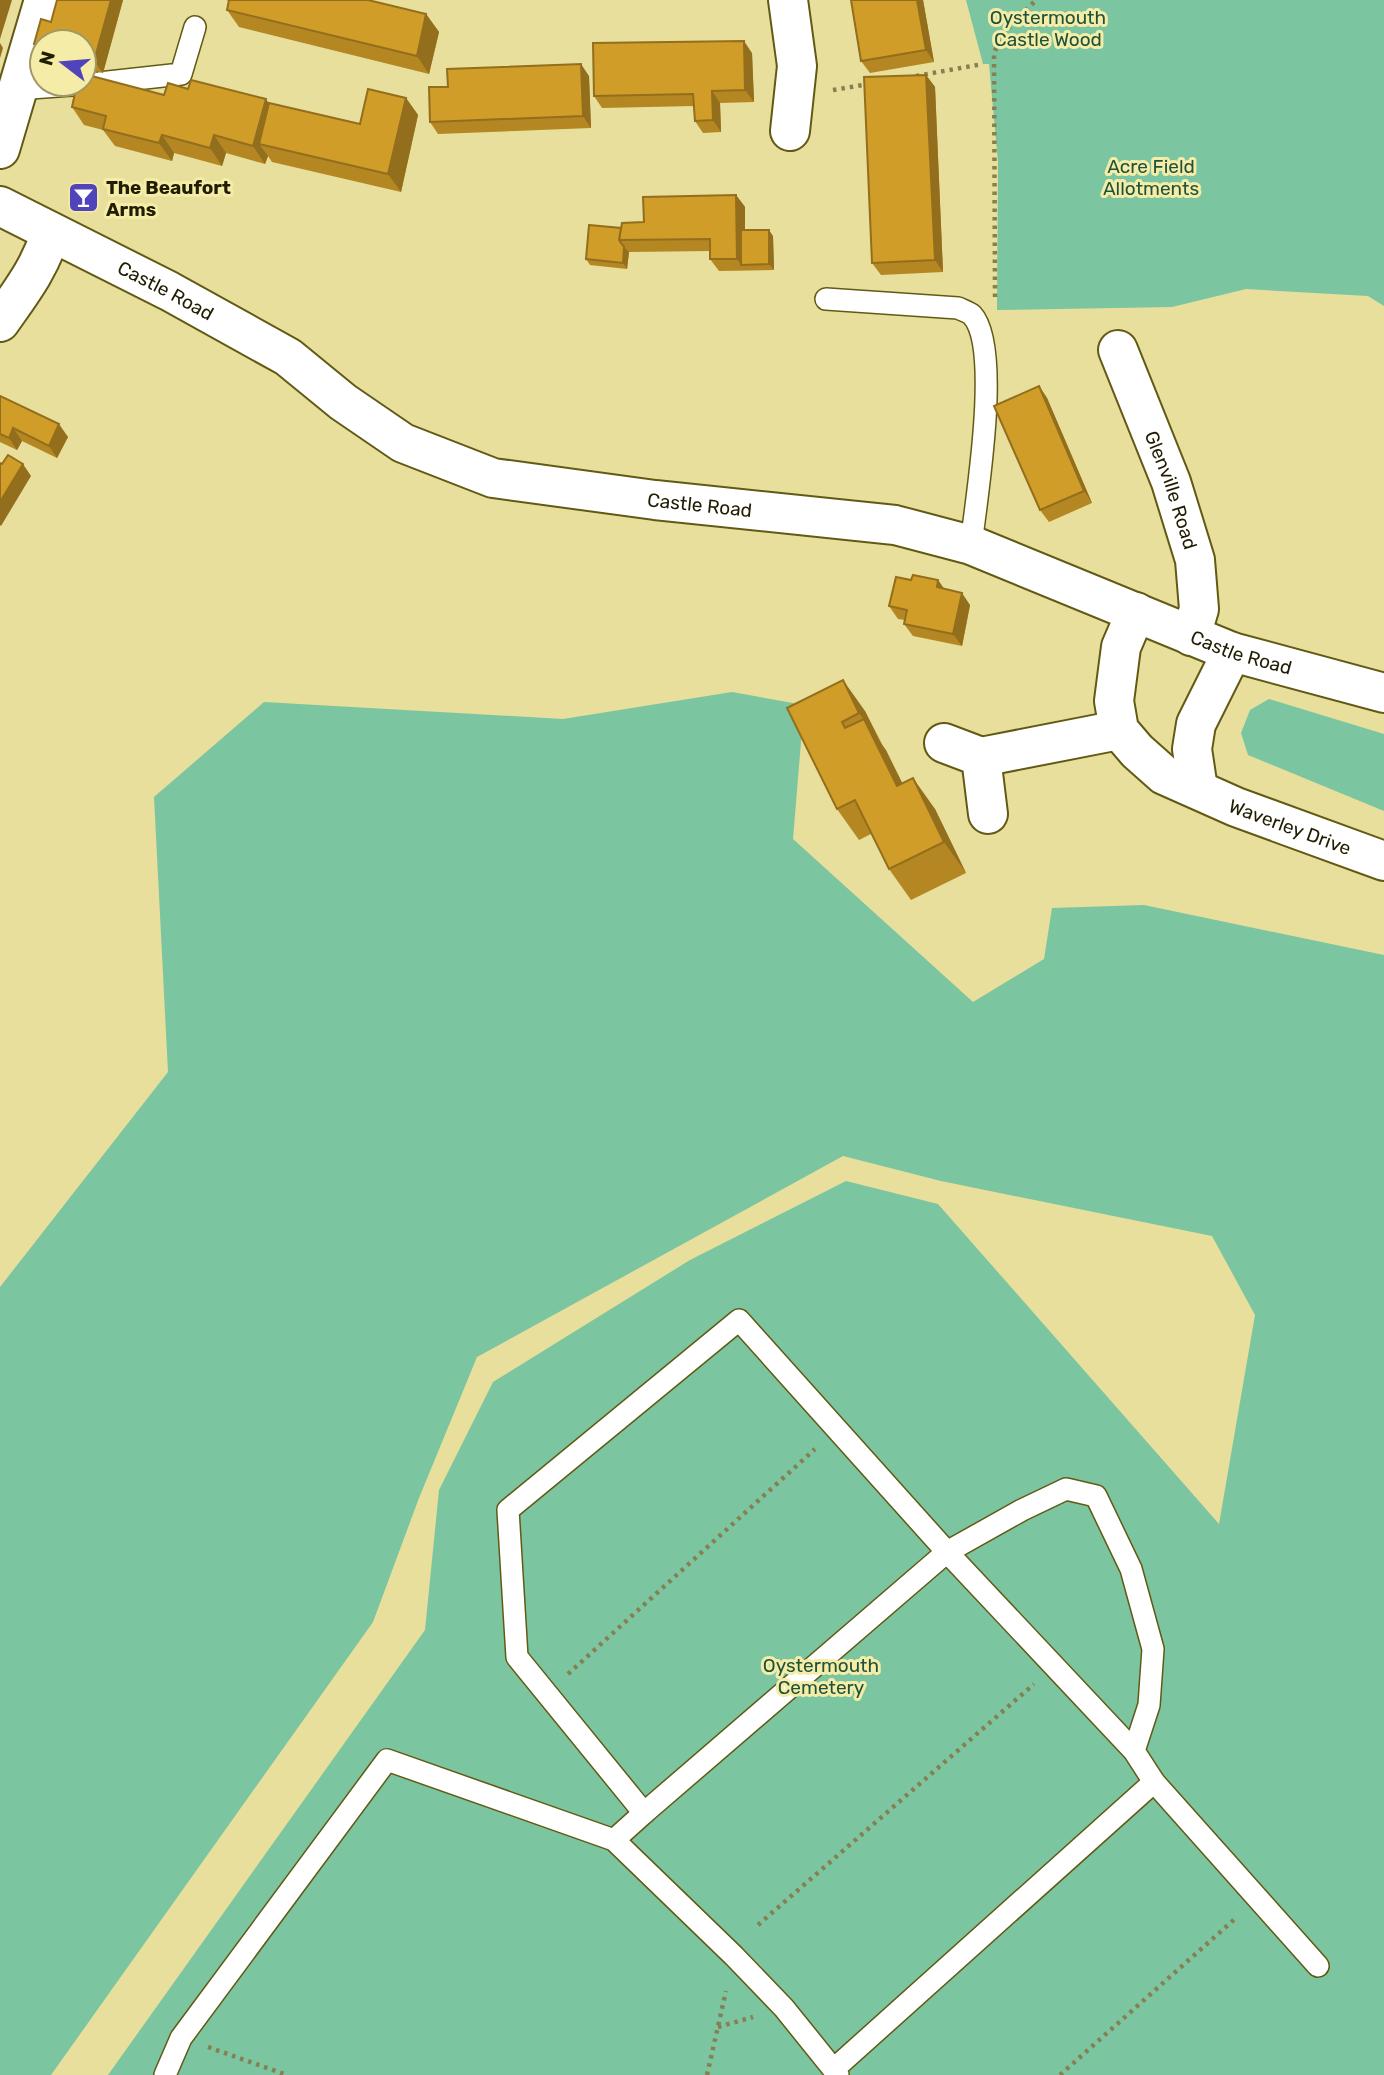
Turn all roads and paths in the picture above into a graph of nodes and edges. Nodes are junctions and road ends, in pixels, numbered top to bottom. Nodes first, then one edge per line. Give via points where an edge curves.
1 (44, 0) edge
2 (788, 0) edge
3 (1036, 0) edge
4 (195, 27) dead end
5 (983, 64) dead end
6 (916, 76) edge
7 (875, 83) edge
8 (17, 89) junction
9 (792, 114) joint
10 (0, 149) edge
11 (0, 206) edge
12 (51, 232) junction
13 (826, 299) dead end
14 (0, 322) edge
15 (980, 328) junction
16 (1118, 350) dead end
17 (971, 545) junction
18 (1136, 612) junction
19 (1191, 636) junction
20 (1232, 652) junction
21 (1384, 693) edge
22 (1196, 724) junction
23 (1128, 740) junction
24 (944, 743) dead end
25 (981, 757) junction
26 (1198, 789) junction
27 (988, 814) dead end
28 (1384, 861) edge
29 (837, 1430) junction
30 (947, 1552) junction
31 (1055, 1666) junction
32 (547, 1693) junction
33 (1134, 1751) junction
34 (1154, 1782) junction
35 (645, 1813) junction
36 (614, 1840) junction
37 (1258, 1898) junction
38 (758, 1925) dead end
39 (734, 1956) junction
40 (1318, 1966) dead end
41 (181, 2038) junction
42 (836, 2072) edge
43 (164, 2075) edge
44 (287, 2075) edge
45 (707, 2075) edge
46 (1060, 2075) edge

1 - 8 street
2 - 9 street via 797,66
3 - 15 path via 1002,35 994,53 995,310
4 - 8 lane via 181,74
5 - 6 path
7 - 9 path
8 - 10 street
11 - 12 street, Castle Road
12 - 14 street via 35,272
12 - 17 street, Castle Road via 288,357 403,443 492,478 895,525
13 - 15 lane via 958,308 972,314
15 - 17 lane via 987,379
16 - 19 street, Glenville Road via 1171,482 1195,560 1199,609
17 - 18 street, Castle Road
18 - 19 street, Castle Road
18 - 23 street via 1122,647 1114,701
19 - 20 street, Castle Road
20 - 21 street, Castle Road
20 - 22 street
22 - 23 street via 1167,742
22 - 26 street via 1192,749
23 - 25 street
23 - 26 street, Waverley Drive via 1164,775
24 - 25 street
25 - 27 street
26 - 28 street, Waverley Drive
29 - 30 lane
29 - 32 path
29 - 32 lane via 739,1320 508,1510 517,1657
30 - 31 lane
30 - 33 lane via 1066,1489 1096,1496 1131,1570 1153,1649 1149,1705
30 - 35 lane
31 - 33 lane
31 - 38 path
32 - 35 lane
33 - 34 lane
34 - 37 lane
34 - 42 lane
35 - 36 lane
36 - 39 lane
36 - 41 lane via 387,1760
37 - 40 lane
37 - 46 path
39 - 42 lane
39 - 45 path
41 - 43 lane
41 - 44 path

